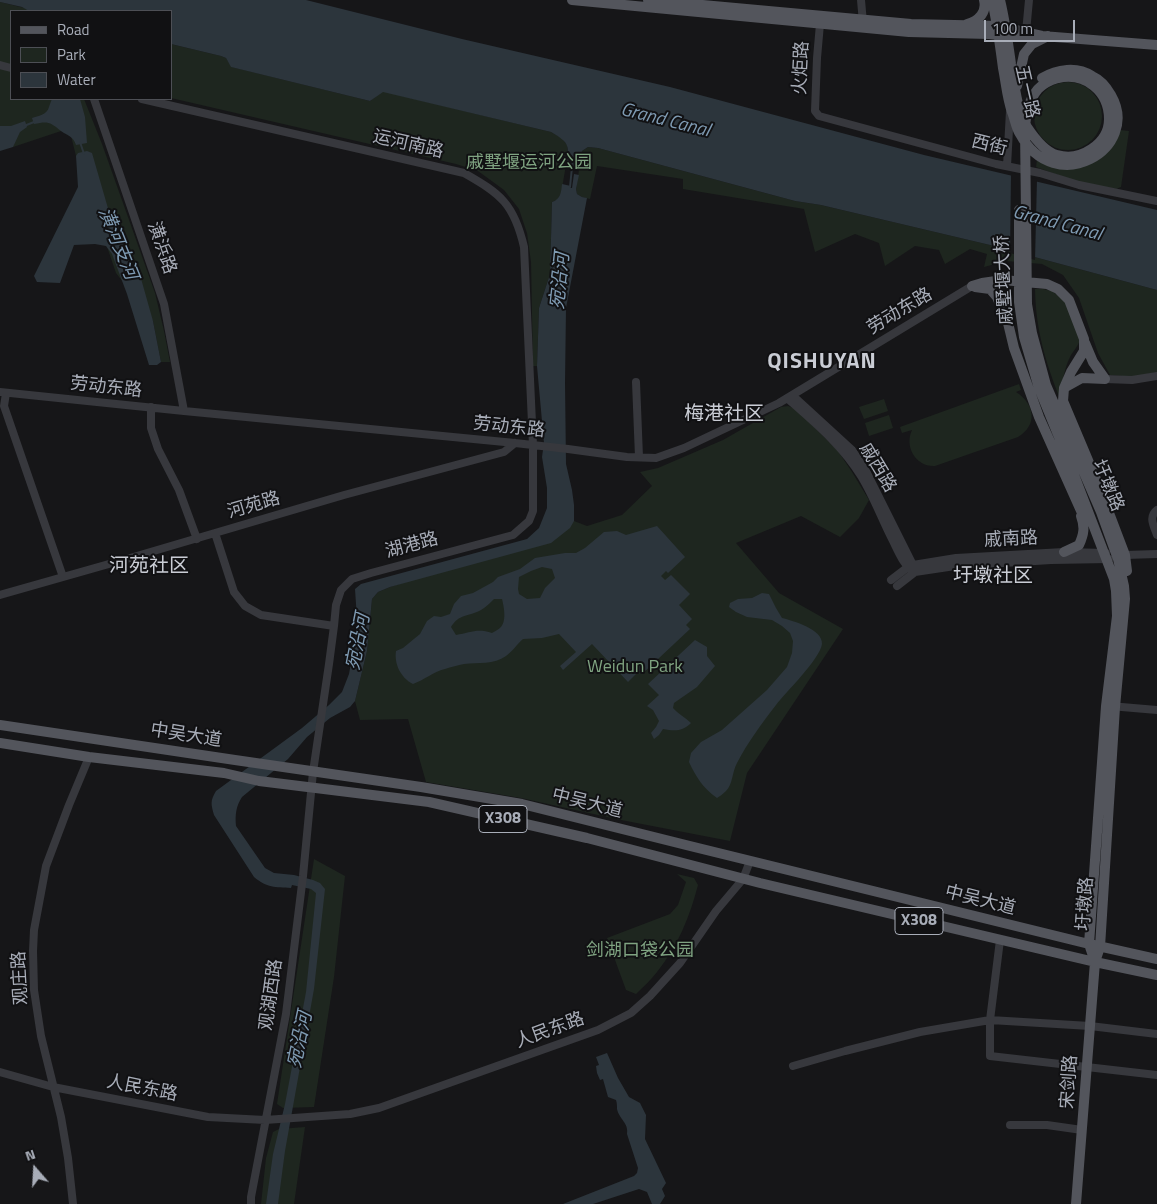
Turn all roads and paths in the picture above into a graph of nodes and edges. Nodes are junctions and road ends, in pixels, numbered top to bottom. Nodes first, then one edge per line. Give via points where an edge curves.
1 (572, 0) edge
2 (648, 0) edge
3 (861, 0) edge
4 (984, 0) edge
5 (1029, 0) edge
6 (995, 3) edge
7 (756, 9) edge
8 (820, 24) junction
9 (863, 24) junction
10 (967, 24) junction
11 (1002, 31) junction
12 (1026, 32) junction
13 (1045, 36) junction
14 (1157, 45) edge
15 (1016, 92) junction
16 (94, 100) edge
17 (146, 100) edge
18 (1010, 104) junction
19 (816, 114) joint
20 (1092, 154) junction
21 (1007, 166) junction
22 (1157, 201) edge
23 (972, 286) junction
24 (1084, 339) junction
25 (1157, 376) edge
26 (1105, 379) junction
27 (636, 382) dead end
28 (1064, 388) junction
29 (3, 392) edge
30 (790, 396) junction
31 (151, 407) junction
32 (184, 411) junction
33 (515, 443) junction
34 (532, 445) junction
35 (1071, 453) junction
36 (639, 457) junction
37 (1071, 466) junction
38 (1075, 499) junction
39 (1157, 510) edge
40 (215, 533) junction
41 (1157, 535) edge
42 (196, 539) junction
43 (1064, 552) junction
44 (1157, 554) edge
45 (1104, 555) junction
46 (1120, 555) junction
47 (912, 568) junction
48 (63, 577) junction
49 (894, 583) dead end
50 (0, 594) edge
51 (334, 626) junction
52 (1110, 706) junction
53 (1157, 710) edge
54 (0, 725) edge
55 (0, 743) edge
56 (89, 757) junction
57 (313, 772) junction
58 (311, 788) junction
59 (750, 861) junction
60 (743, 879) junction
61 (1000, 940) junction
62 (1089, 944) junction
63 (1100, 947) junction
64 (1157, 959) edge
65 (1095, 962) junction
66 (1157, 975) edge
67 (990, 1020) junction
68 (1090, 1026) junction
69 (1157, 1034) edge
70 (794, 1066) dead end
71 (1087, 1068) junction
72 (0, 1072) edge
73 (1157, 1075) edge
74 (53, 1087) junction
75 (265, 1120) junction
76 (1010, 1125) dead end
77 (1082, 1130) junction
78 (73, 1204) edge
79 (251, 1204) edge
80 (1076, 1204) edge

1 - 7 main road
2 - 7 main road
3 - 9 street
4 - 10 main road via 985,10
5 - 12 street
6 - 10 main road via 988,17
6 - 11 main road, 五一路
7 - 8 main road
7 - 9 main road
8 - 9 main road
8 - 19 street, 火炬路
9 - 10 main road
9 - 11 main road via 909,32 989,34
10 - 11 main road
11 - 12 main road
11 - 13 main road via 1024,37
11 - 15 main road, 五一路
11 - 18 main road, 五一路
12 - 13 main road
13 - 14 main road
13 - 15 main road via 1024,54
15 - 20 main road, 五一路 via 1025,125 1046,148 1056,155
16 - 32 street, 潢浜路 via 164,304
17 - 34 street, 运河南路 via 464,173 487,186 512,211 524,247
18 - 20 main road, 五一路 via 1020,133 1032,151 1052,163 1064,165 1078,164
18 - 21 street
19 - 21 street, 西街
20 - 35 main road, 戚墅堰大桥 via 1105,135 1109,121 1099,90 1078,77 1051,80 1039,88 1026,114 1025,128 1027,304 1046,385
21 - 22 street, 西街
23 - 24 main road via 1003,280 1047,284 1058,289 1068,300
23 - 30 street, 劳动东路
23 - 38 main road via 990,289 998,297 1039,417
24 - 26 main road via 1093,362
24 - 28 main road via 1084,352
25 - 26 street via 1132,380
26 - 28 main road via 1082,378
27 - 36 street
28 - 46 main road via 1063,401 1098,484
29 - 31 street, 劳动东路
29 - 48 street via 4,406
30 - 36 street, 劳动东路 via 684,448 656,458
30 - 47 street, 戚西路 via 846,454 872,496 899,553
31 - 32 street, 劳动东路
31 - 42 street via 151,428 158,449 179,490
32 - 33 street, 劳动东路
33 - 34 street, 劳动东路
33 - 40 street, 河苑路 via 504,452
34 - 36 street, 劳动东路
34 - 51 street, 湖港路 via 533,511 523,528 513,535 352,579 341,590
35 - 37 main road, 圩墩路
35 - 46 main road, 圩墩路
37 - 38 main road
37 - 45 main road, 圩墩路
38 - 43 main road via 1084,534 1079,545
38 - 45 main road
39 - 41 street via 1151,520
40 - 42 street, 河苑路
40 - 51 street via 234,592 245,606 262,615
42 - 48 street, 河苑路
43 - 45 street, 戚南路
43 - 47 street, 戚南路 via 956,558
44 - 46 street, 戚南路
45 - 46 street, 戚南路
45 - 47 street, 戚南路
45 - 52 main road, 圩墩路 via 1114,579 1117,600
46 - 52 main road, 圩墩路 via 1129,585
47 - 49 street, 戚南路
48 - 50 street, 河苑路
51 - 57 street, 湖港路
52 - 53 street
52 - 62 main road, 圩墩路
52 - 63 main road, 圩墩路
54 - 57 main road, 中吴大道 / X308
55 - 56 main road, 中吴大道 / X308
56 - 58 main road, 中吴大道 / X308 via 224,773
56 - 74 street, 观庄路 via 46,866 34,930 34,990
57 - 58 street
57 - 59 main road, 中吴大道 / X308 via 522,804
58 - 60 main road, 中吴大道 / X308 via 429,802 587,838
58 - 75 street, 观湖西路 via 286,1014
59 - 60 street, 人民东路
59 - 62 main road, 中吴大道 / X308
60 - 61 main road, 中吴大道 / X308
60 - 75 street, 人民东路 via 680,963 650,996 631,1013 598,1030 379,1108 350,1114
61 - 65 main road, 中吴大道 / X308
61 - 67 street
62 - 63 main road, 中吴大道 / X308
62 - 65 main road, 圩墩路
63 - 64 main road, 中吴大道 / X308
63 - 65 main road, 圩墩路
65 - 66 main road, 中吴大道 / X308
65 - 68 main road, 宋剑路
67 - 68 street
67 - 70 street via 920,1032
67 - 71 street via 990,1056
68 - 69 street
68 - 71 main road, 宋剑路
71 - 73 street
71 - 77 main road, 宋剑路
72 - 74 street, 人民东路
74 - 75 street, 人民东路 via 208,1117
74 - 78 street, 观庄路 via 61,1117
75 - 79 street, 观湖西路
76 - 77 street via 1047,1125
77 - 80 main road, 宋剑路

